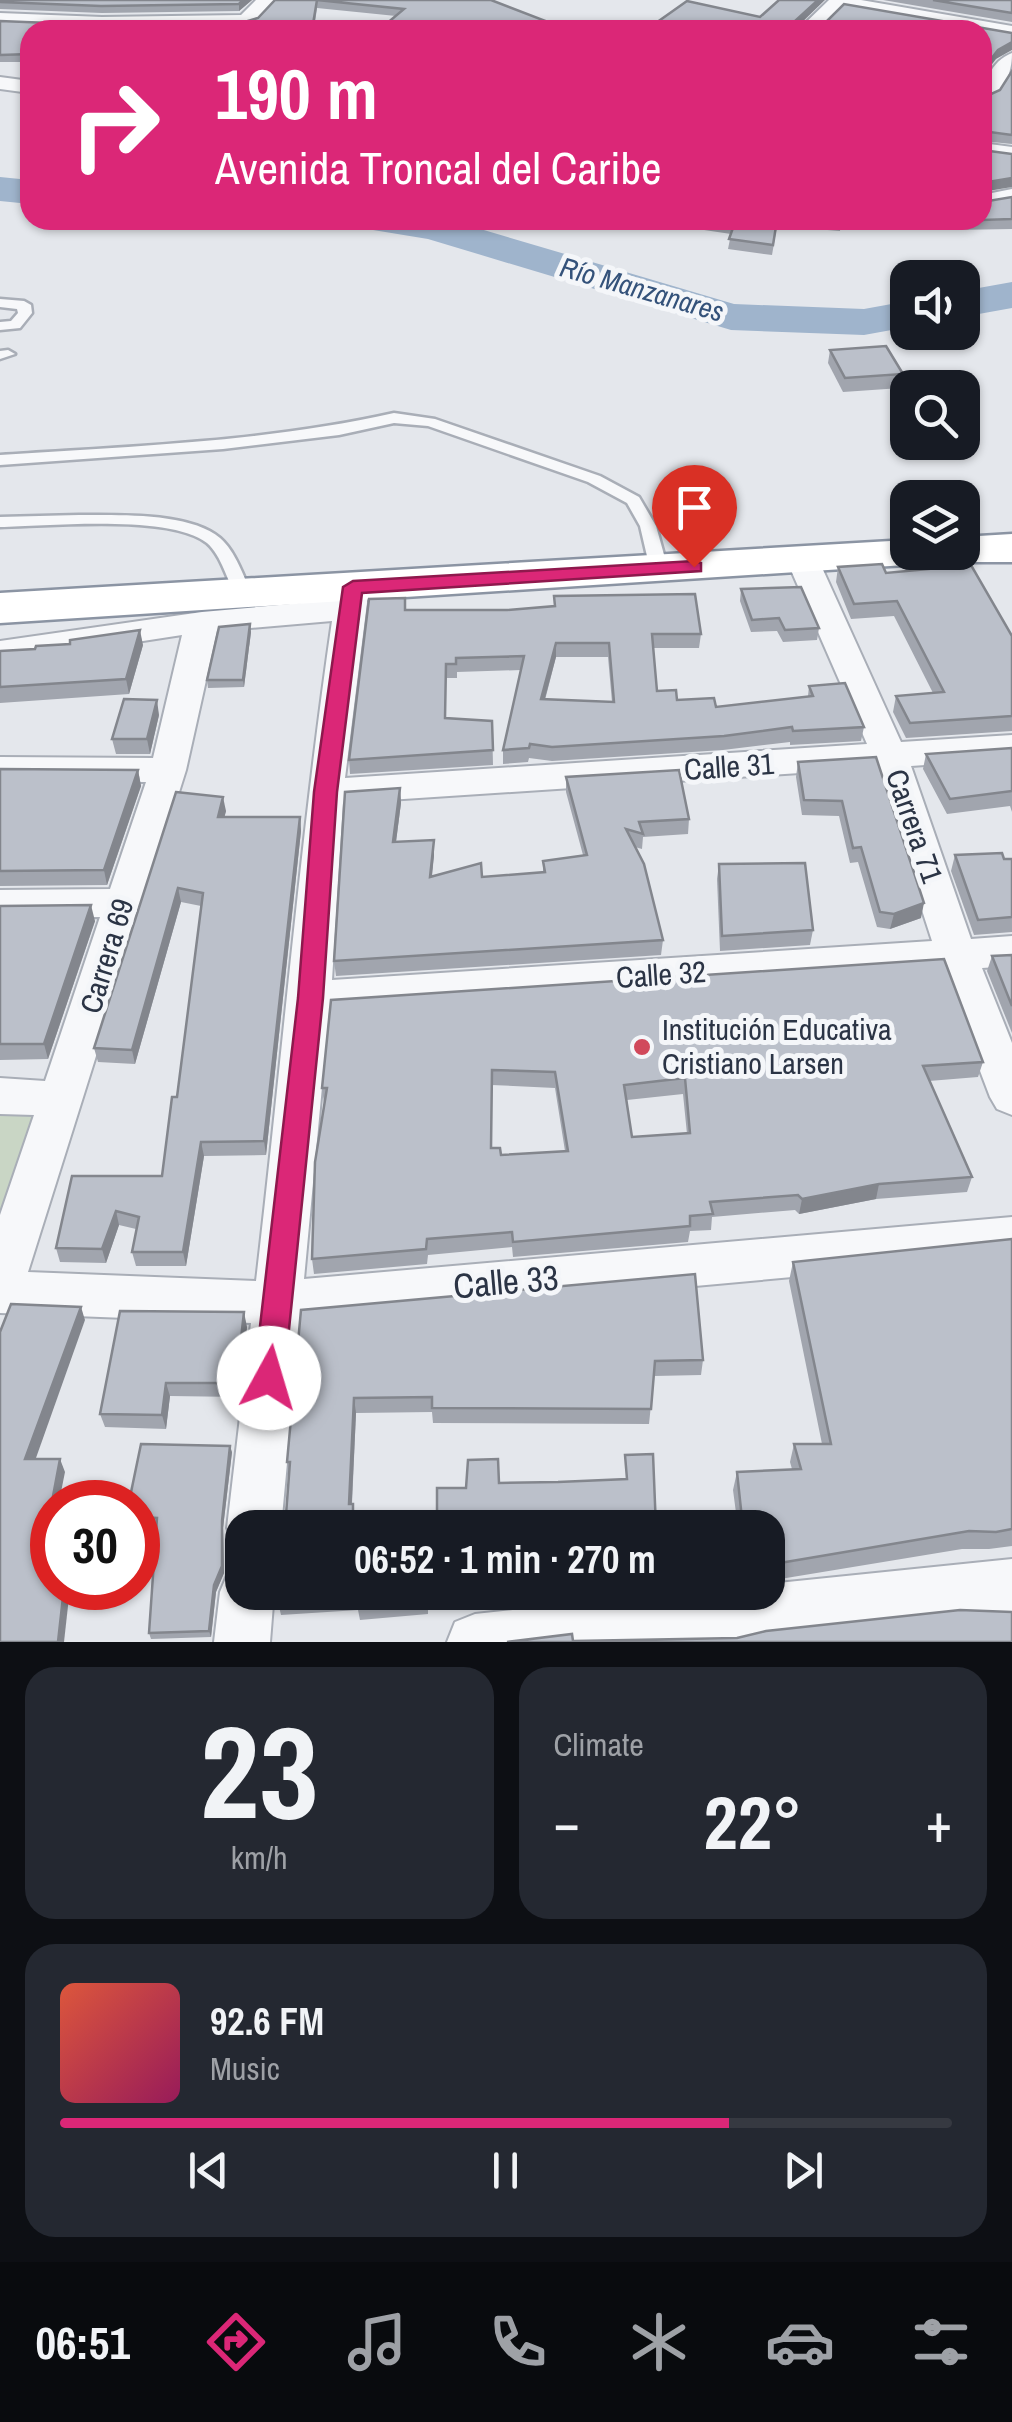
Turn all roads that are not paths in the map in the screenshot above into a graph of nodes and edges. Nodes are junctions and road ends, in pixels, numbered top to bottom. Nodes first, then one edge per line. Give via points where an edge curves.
1 (946, 0) edge
2 (160, 1) edge
3 (839, 1) edge
4 (263, 3) edge
5 (0, 18) edge
6 (41, 20) edge
7 (819, 20) edge
8 (911, 20) edge
9 (929, 20) edge
10 (1012, 59) edge
11 (992, 94) edge
12 (0, 303) edge
13 (0, 326) edge
14 (0, 460) edge
15 (0, 522) edge
16 (1012, 548) edge
17 (980, 550) edge
18 (890, 555) edge
19 (803, 560) junction
20 (659, 569) junction
21 (243, 594) junction
22 (352, 598) junction
23 (0, 608) edge
24 (202, 622) junction
25 (0, 652) edge
26 (1012, 747) edge
27 (890, 757) junction
28 (0, 769) edge
29 (168, 770) junction
30 (326, 792) junction
31 (123, 903) junction
32 (0, 904) edge
33 (1012, 952) edge
34 (957, 956) junction
35 (310, 998) junction
36 (0, 1096) edge
37 (1012, 1097) edge
38 (62, 1099) junction
39 (1012, 1237) edge
40 (0, 1289) edge
41 (277, 1303) junction
42 (256, 1510) edge
43 (1012, 1586) edge
44 (245, 1610) edge
45 (242, 1642) edge
46 (475, 1642) edge

1 - 9 street
2 - 4 street
3 - 7 street
3 - 8 street
5 - 6 street
10 - 11 street
12 - 13 lane via 24,305 24,313 15,325
14 - 20 lane via 223,444 394,418 430,422 594,478 633,500
15 - 21 lane via 190,527 214,541
16 - 17 highway
18 - 19 highway
19 - 20 highway
19 - 27 street, Carrera 71
20 - 22 highway
21 - 22 highway
21 - 23 highway
22 - 24 street
22 - 30 street
24 - 25 street
24 - 29 street, Carrera 69
26 - 27 street, Calle 31
27 - 30 street, Calle 31
27 - 34 street, Carrera 71
28 - 29 street
29 - 31 street, Carrera 69
30 - 35 street
31 - 32 street
31 - 38 street, Carrera 69
33 - 34 street, Calle 32
34 - 35 street, Calle 32
34 - 37 street, Carrera 71
35 - 41 street
36 - 38 street
38 - 40 street, Carrera 69
39 - 41 street, Calle 33
40 - 41 street, Calle 33
41 - 42 street
43 - 46 street
44 - 45 street

